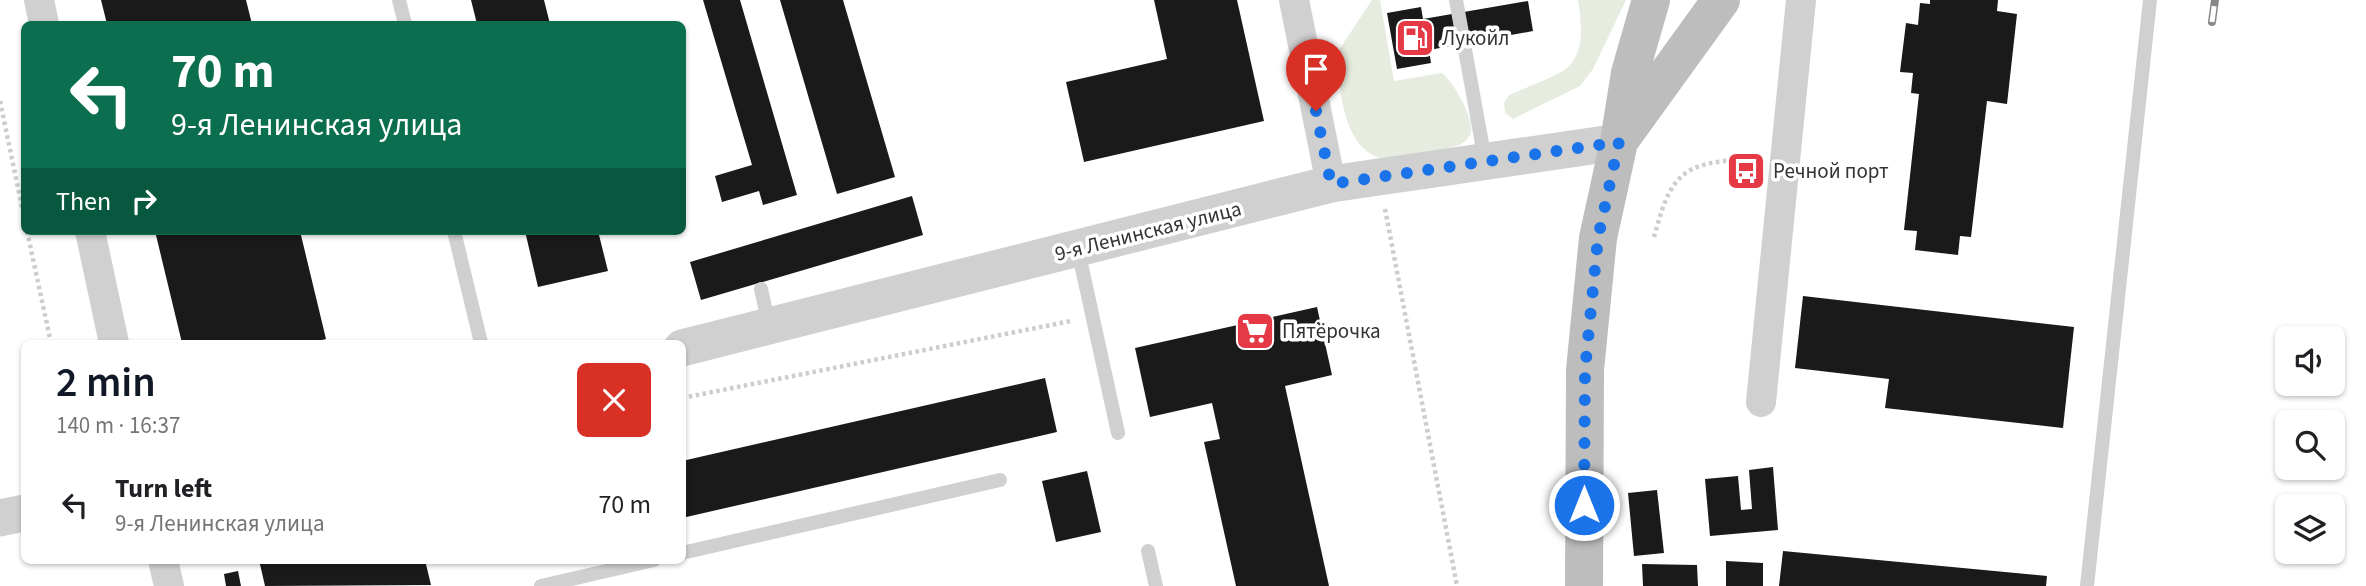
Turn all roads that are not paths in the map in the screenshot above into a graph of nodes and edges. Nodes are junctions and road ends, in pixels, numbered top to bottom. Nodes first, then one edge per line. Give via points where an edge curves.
1 (39, 0) edge
2 (399, 0) edge
3 (1294, 0) edge
4 (1456, 0) edge
5 (1651, 0) edge
6 (1721, 0) edge
7 (1801, 0) edge
8 (2150, 0) edge
9 (43, 21) edge
10 (404, 21) edge
11 (1619, 142) junction
12 (1485, 160) junction
13 (1331, 184) junction
14 (91, 235) edge
15 (455, 235) edge
16 (1077, 248) junction
17 (761, 289) dead end
18 (769, 327) junction
19 (113, 340) edge
20 (480, 340) edge
21 (686, 347) edge
22 (1761, 402) dead end
23 (1118, 433) dead end
24 (1000, 480) dead end
25 (21, 514) edge
26 (0, 518) edge
27 (1148, 551) dead end
28 (686, 552) edge
29 (164, 564) edge
30 (637, 564) edge
31 (169, 586) edge
32 (541, 586) edge
33 (1156, 586) edge
34 (1584, 586) edge
35 (2087, 586) edge

1 - 9 street
2 - 10 lane
3 - 13 street
4 - 12 lane
5 - 11 main road via 1630,73
6 - 11 main road
7 - 22 street
8 - 35 lane
11 - 12 street, 9-я Ленинская улица
11 - 34 main road via 1598,238 1585,370
12 - 13 street, 9-я Ленинская улица
13 - 16 street, 9-я Ленинская улица
14 - 19 street
15 - 20 lane
16 - 18 street, 9-я Ленинская улица
16 - 23 lane
17 - 18 lane
18 - 21 street, 9-я Ленинская улица
24 - 28 lane
25 - 26 street
27 - 33 lane
29 - 31 street
30 - 32 lane

